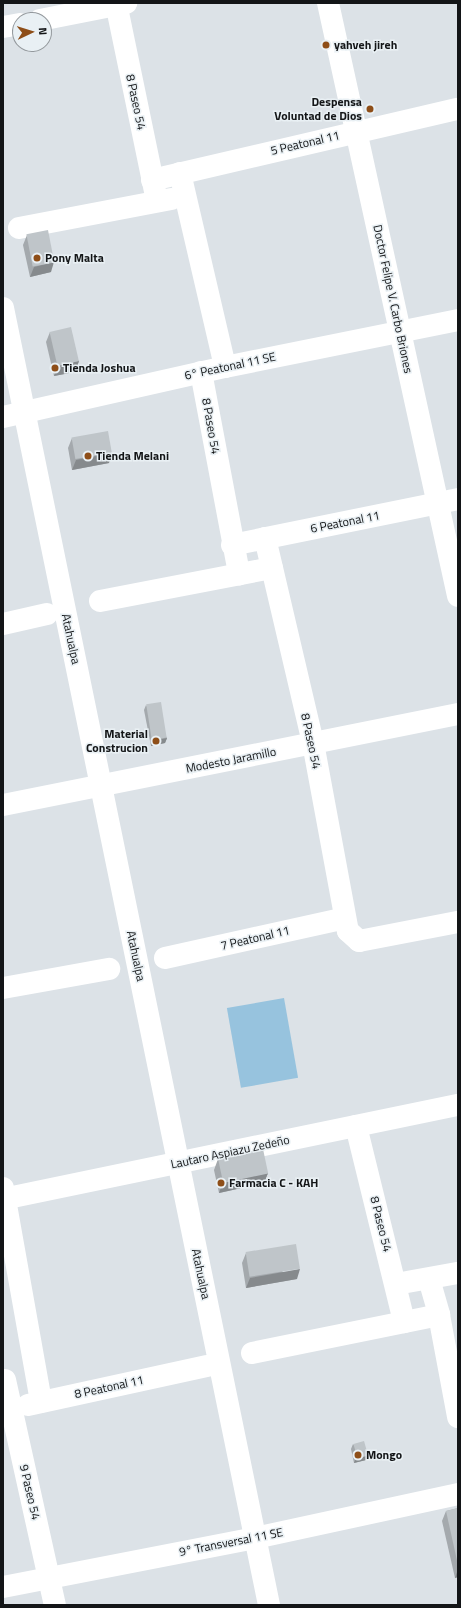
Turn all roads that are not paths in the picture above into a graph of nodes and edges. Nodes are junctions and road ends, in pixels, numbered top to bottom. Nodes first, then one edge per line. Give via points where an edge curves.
1 (328, 3) edge
2 (119, 4) edge
3 (52, 18) edge
4 (458, 109) edge
5 (356, 131) junction
6 (180, 173) junction
7 (152, 180) junction
8 (185, 196) junction
9 (157, 201) junction
10 (19, 228) dead end
11 (3, 308) edge
12 (458, 320) edge
13 (400, 331) junction
14 (225, 366) junction
15 (201, 372) junction
16 (25, 412) junction
17 (3, 417) edge
18 (448, 502) edge
19 (265, 538) junction
20 (232, 545) junction
21 (272, 568) junction
22 (239, 574) junction
23 (458, 596) edge
24 (100, 601) dead end
25 (47, 614) dead end
26 (3, 624) edge
27 (458, 714) edge
28 (313, 743) junction
29 (101, 786) junction
30 (3, 805) edge
31 (345, 918) junction
32 (458, 922) edge
33 (165, 958) dead end
34 (109, 969) dead end
35 (3, 988) edge
36 (458, 1106) edge
37 (356, 1126) junction
38 (179, 1163) junction
39 (4, 1196) edge
40 (458, 1273) edge
41 (429, 1279) junction
42 (396, 1284) junction
43 (439, 1315) junction
44 (404, 1322) junction
45 (252, 1353) dead end
46 (207, 1366) dead end
47 (36, 1373) junction
48 (4, 1380) edge
49 (41, 1402) junction
50 (11, 1408) junction
51 (458, 1417) edge
52 (458, 1494) edge
53 (255, 1538) junction
54 (49, 1578) junction
55 (3, 1587) edge
56 (55, 1605) edge
57 (269, 1605) edge

1 - 5 street, Doctor Felipe V. Carbo Briones
2 - 3 street
2 - 7 street, 8 Paseo 54
4 - 5 street, 5 Peatonal 11
5 - 6 street, 5 Peatonal 11
5 - 13 street, Doctor Felipe V. Carbo Briones
6 - 7 street, 5 Peatonal 11
6 - 8 street
7 - 9 street, 8 Paseo 54
8 - 9 street
8 - 14 street
9 - 10 street
11 - 16 street, Atahualpa
12 - 13 street, 6° Peatonal 11 SE
13 - 14 street, 6° Peatonal 11 SE
13 - 18 street, Doctor Felipe V. Carbo Briones
14 - 15 street, 6° Peatonal 11 SE
15 - 16 street, 6° Peatonal 11 SE
15 - 20 street, 8 Paseo 54
16 - 17 street, 6° Peatonal 11 SE
16 - 29 street, Atahualpa
18 - 19 street, 6 Peatonal 11
18 - 23 street, Doctor Felipe V. Carbo Briones
19 - 20 street, 6 Peatonal 11
19 - 21 street, 8 Paseo 54
20 - 22 street, 8 Paseo 54
21 - 22 street
21 - 28 street, 8 Paseo 54
22 - 24 street
25 - 26 street
27 - 28 street, Modesto Jaramillo
28 - 29 street, Modesto Jaramillo
28 - 31 street, 8 Paseo 54
29 - 30 street, Modesto Jaramillo
29 - 38 street, Atahualpa
31 - 32 street, 8 Paseo 54 via 348,931 359,941
31 - 33 street, 7 Peatonal 11
34 - 35 street
36 - 37 street, Lautaro Aspiazu Zedeño
37 - 38 street, Lautaro Aspiazu Zedeño
37 - 42 street, 8 Paseo 54
38 - 39 street, Lautaro Aspiazu Zedeño
38 - 53 street, Atahualpa
39 - 47 street
40 - 41 street
41 - 42 street
41 - 43 street
42 - 44 street, 8 Paseo 54
43 - 44 street
43 - 51 street
44 - 45 street
46 - 49 street, 8 Peatonal 11
47 - 48 street
47 - 49 street
48 - 50 street, 9 Paseo 54
49 - 50 street, 8 Peatonal 11
50 - 54 street, 9 Paseo 54
52 - 53 street, 9° Transversal 11 SE
53 - 54 street, 9° Transversal 11 SE
53 - 57 street, Atahualpa
54 - 55 street, 9° Transversal 11 SE
54 - 56 street, 9 Paseo 54

